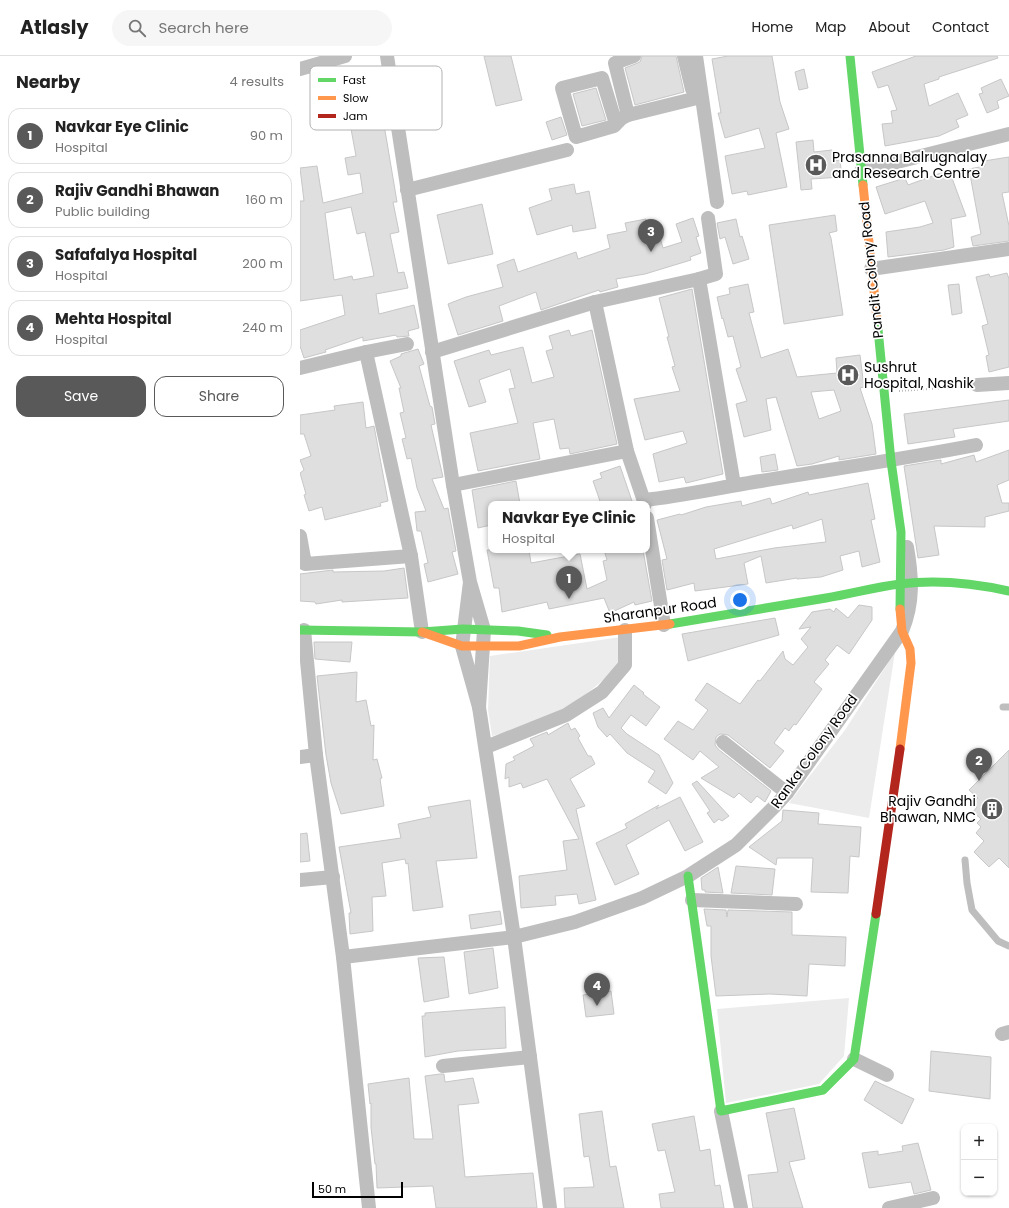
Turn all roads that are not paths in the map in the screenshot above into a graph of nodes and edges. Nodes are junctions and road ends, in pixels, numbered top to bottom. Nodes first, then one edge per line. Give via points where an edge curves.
1 (345, 56) edge
2 (387, 56) edge
3 (634, 56) edge
4 (684, 56) edge
5 (696, 56) edge
6 (854, 57) edge
7 (310, 66) edge
8 (310, 66) edge
9 (388, 66) edge
10 (300, 69) edge
11 (694, 78) junction
12 (698, 98) junction
13 (628, 115) junction
14 (616, 124) junction
15 (398, 130) edge
16 (1009, 134) edge
17 (567, 150) dead end
18 (861, 171) junction
19 (407, 190) junction
20 (717, 202) dead end
21 (708, 218) dead end
22 (1009, 249) edge
23 (871, 269) junction
24 (699, 280) junction
25 (595, 302) junction
26 (407, 344) dead end
27 (366, 352) junction
28 (432, 352) junction
29 (300, 368) edge
30 (1009, 383) edge
31 (977, 385) dead end
32 (976, 445) dead end
33 (627, 451) junction
34 (891, 461) junction
35 (453, 485) junction
36 (734, 485) junction
37 (644, 501) edge
38 (650, 501) edge
39 (901, 532) joint
40 (300, 536) edge
41 (650, 537) edge
42 (411, 556) junction
43 (303, 564) edge
44 (470, 582) junction
45 (903, 592) junction
46 (857, 593) junction
47 (1009, 593) edge
48 (974, 594) dead end
49 (664, 625) junction
50 (463, 629) junction
51 (302, 630) edge
52 (484, 630) junction
53 (625, 630) junction
54 (902, 631) junction
55 (422, 632) junction
56 (560, 637) junction
57 (462, 646) junction
58 (484, 647) junction
59 (479, 707) junction
60 (723, 742) dead end
61 (486, 747) junction
62 (316, 755) junction
63 (300, 757) edge
64 (787, 792) junction
65 (965, 860) dead end
66 (688, 876) junction
67 (333, 877) junction
68 (300, 880) edge
69 (692, 900) junction
70 (796, 904) dead end
71 (514, 937) junction
72 (1009, 946) edge
73 (343, 957) junction
74 (530, 1057) junction
75 (854, 1059) junction
76 (443, 1066) dead end
77 (887, 1076) dead end
78 (721, 1111) junction
79 (933, 1198) dead end
80 (369, 1208) edge
81 (550, 1208) edge
82 (741, 1208) edge
83 (888, 1208) edge

1 - 8 street
2 - 9 street
3 - 13 street via 615,63
4 - 11 street
5 - 11 street
6 - 18 street, Pandit Colony Road
7 - 10 street
11 - 12 street
12 - 13 street
12 - 20 street
13 - 14 street via 619,118
14 - 14 street via 602,78 562,88 576,137
15 - 19 street
16 - 18 street
17 - 19 street
18 - 23 street, Pandit Colony Road
19 - 28 street
21 - 24 street via 716,274
22 - 23 street
23 - 34 street, Pandit Colony Road
24 - 25 street
24 - 36 street
25 - 28 street
25 - 33 street
26 - 27 street
27 - 29 street
27 - 42 street
28 - 35 street
30 - 31 street
32 - 34 street
33 - 35 street
33 - 37 street
34 - 36 street
34 - 39 street, Pandit Colony Road
35 - 44 street
36 - 38 street
39 - 45 street, Pandit Colony Road via 907,545
40 - 43 street
41 - 49 street
42 - 43 street
42 - 55 street
44 - 50 street
44 - 52 street
45 - 46 street, Sharanpur Road via 869,597
45 - 46 street, Sharanpur Road via 875,587
45 - 47 street, Sharanpur Road via 980,584
45 - 54 street, Ranka Colony Road via 908,617
46 - 49 street, Sharanpur Road
47 - 48 street, Sharanpur Road
49 - 53 street, Sharanpur Road
50 - 52 street, Sharanpur Road
50 - 55 street, Sharanpur Road
50 - 57 street
51 - 55 street, Sharanpur Road
51 - 62 street
52 - 56 street, Sharanpur Road via 518,631
52 - 58 street
53 - 56 street, Sharanpur Road
53 - 61 street via 625,665 602,692 566,715
54 - 64 street, Ranka Colony Road
54 - 75 street via 910,650 908,693
55 - 57 street, Sharanpur Road
56 - 58 street, Sharanpur Road via 519,646
57 - 58 street, Sharanpur Road
57 - 59 street
58 - 59 street
59 - 61 street
60 - 64 street
61 - 71 street
62 - 63 street
62 - 67 street
64 - 66 street, Ranka Colony Road via 736,845
65 - 72 lane via 972,910 998,941
66 - 69 street
66 - 71 street, Ranka Colony Road via 642,898 575,922
67 - 68 street
67 - 73 street
69 - 70 street
69 - 78 street
71 - 73 street, Ranka Colony Road
71 - 74 street
73 - 80 street
74 - 76 street
74 - 81 street
75 - 77 street
75 - 78 street via 824,1090
78 - 82 street
79 - 83 street

